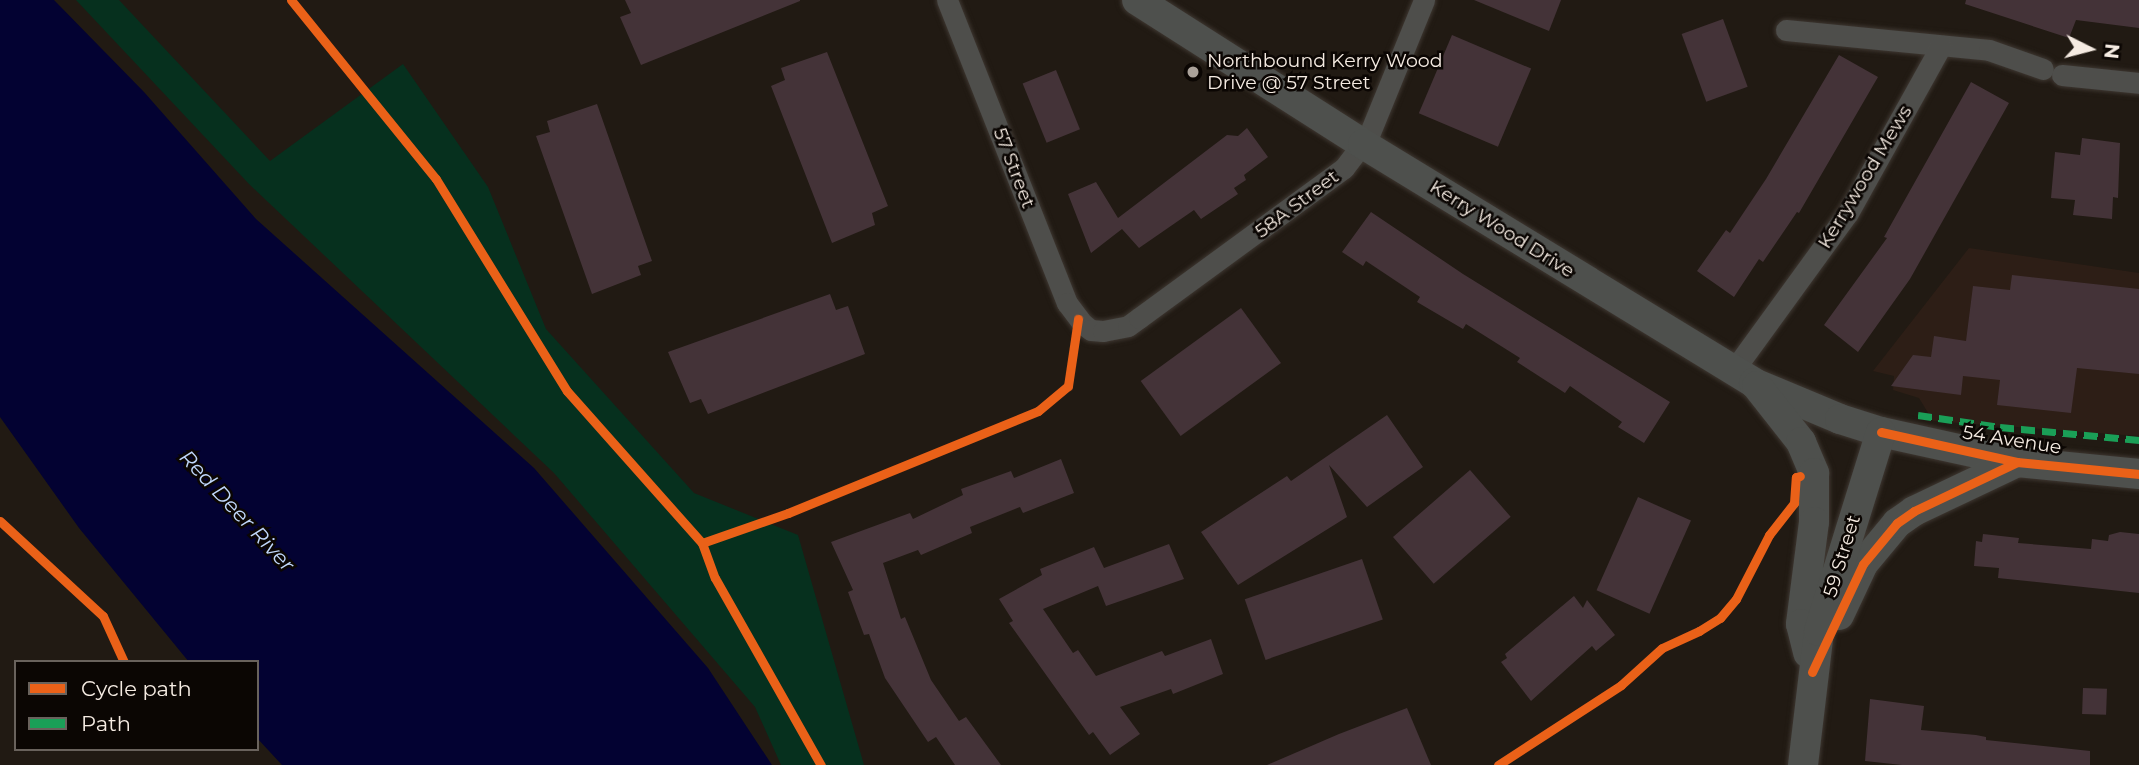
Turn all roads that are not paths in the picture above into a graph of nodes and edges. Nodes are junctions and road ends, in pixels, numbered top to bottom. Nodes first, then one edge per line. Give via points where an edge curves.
1 (947, 0) edge
2 (1137, 0) edge
3 (1424, 0) edge
4 (1786, 30) dead end
5 (1941, 46) junction
6 (2139, 83) edge
7 (1363, 144) junction
8 (1091, 330) joint
9 (1744, 377) junction
10 (1881, 432) junction
11 (2017, 462) junction
12 (2139, 474) edge
13 (1812, 672) junction
14 (1803, 765) edge

1 - 8 street, 57 Street via 1060,287 1075,315
2 - 7 street, Kerry Wood Drive
3 - 7 street, 58A Street
4 - 5 street
5 - 6 street via 2004,53 2053,72
5 - 9 street, Kerrywood Mews via 1848,213
7 - 8 street, 58A Street via 1332,179 1139,318 1116,329
7 - 9 street, Kerry Wood Drive
9 - 10 street, Kerry Wood Drive
9 - 13 street via 1801,442 1814,473 1814,522 1801,624
10 - 11 street, 54 Avenue
10 - 13 street, 59 Street via 1828,598
11 - 12 street, 54 Avenue
11 - 13 street via 1897,523 1863,564
13 - 14 street, 59 Street

